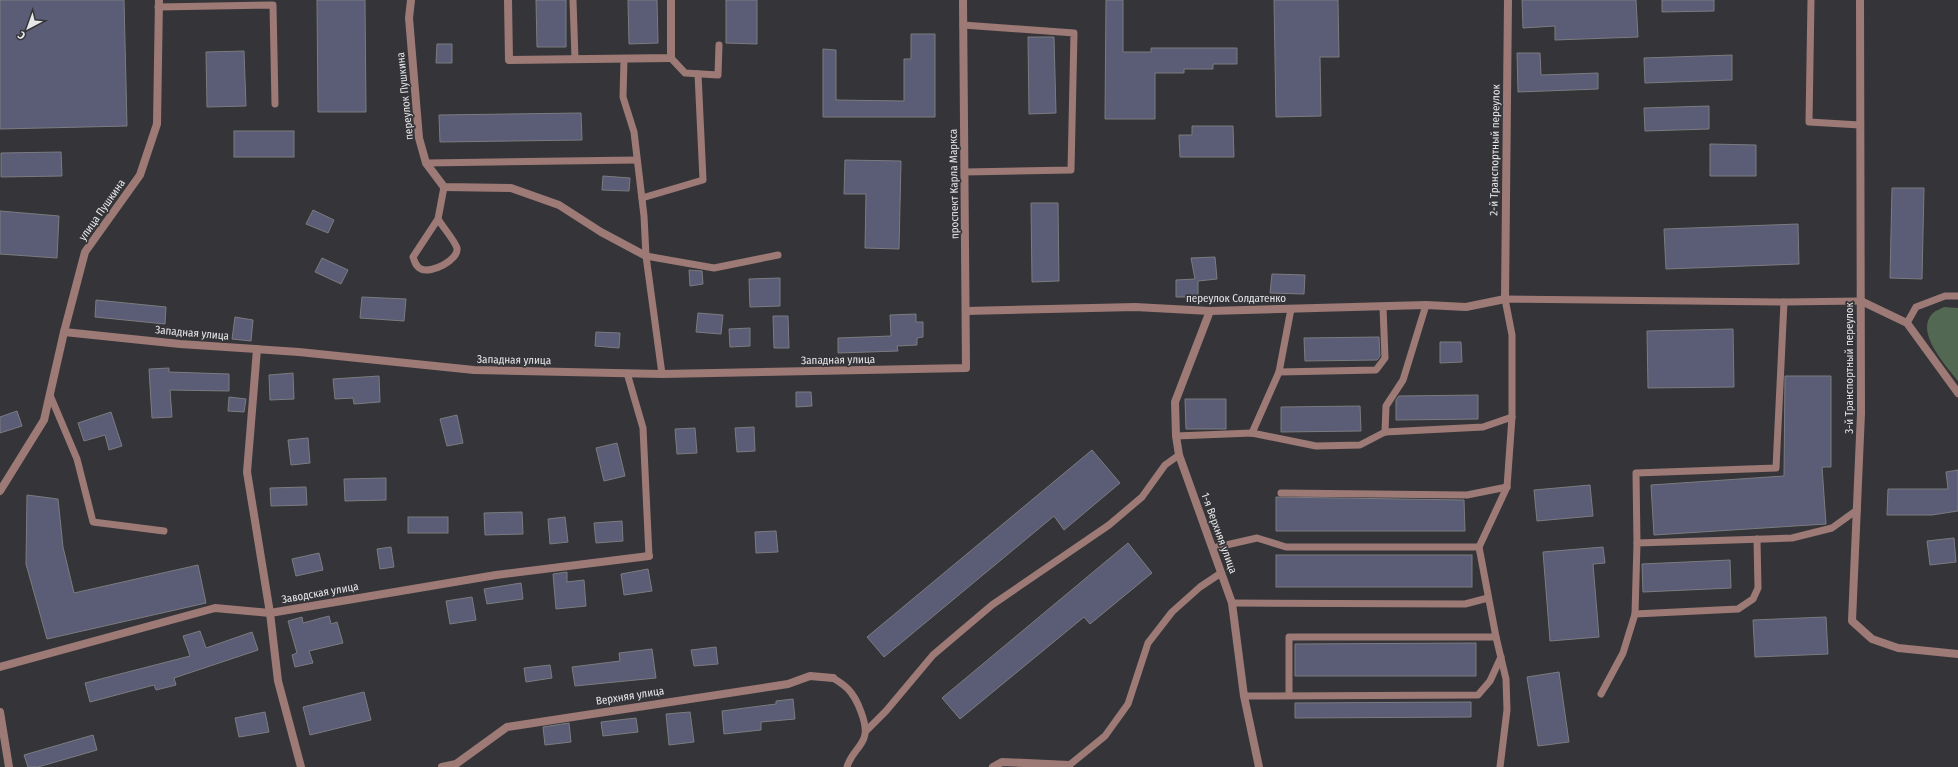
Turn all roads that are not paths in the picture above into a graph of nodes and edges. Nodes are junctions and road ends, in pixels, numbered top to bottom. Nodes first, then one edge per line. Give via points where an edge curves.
1 (411, 0) edge
2 (508, 0) edge
3 (573, 0) edge
4 (671, 0) edge
5 (963, 0) edge
6 (1508, 0) edge
7 (1811, 0) edge
8 (1860, 0) edge
9 (158, 4) edge
10 (963, 25) junction
11 (719, 45) dead end
12 (671, 58) junction
13 (624, 59) junction
14 (575, 60) junction
15 (698, 74) junction
16 (275, 104) dead end
17 (1860, 125) junction
18 (637, 160) junction
19 (426, 163) junction
20 (965, 172) junction
21 (444, 187) junction
22 (642, 198) junction
23 (438, 220) junction
24 (778, 255) dead end
25 (646, 256) junction
26 (1958, 296) edge
27 (1505, 300) junction
28 (1861, 301) junction
29 (1784, 302) junction
30 (1426, 305) junction
31 (1383, 307) junction
32 (1291, 309) junction
33 (966, 311) junction
34 (1210, 311) junction
35 (1907, 323) junction
36 (64, 332) junction
37 (257, 349) junction
38 (966, 368) joint
39 (1279, 372) junction
40 (626, 373) junction
41 (662, 374) junction
42 (1958, 393) edge
43 (50, 395) junction
44 (1512, 417) junction
45 (1385, 432) junction
46 (1252, 433) junction
47 (1176, 436) junction
48 (1179, 455) junction
49 (1507, 488) junction
50 (0, 491) edge
51 (1281, 493) dead end
52 (1857, 510) junction
53 (164, 531) dead end
54 (1757, 539) junction
55 (1637, 543) junction
56 (1479, 547) junction
57 (1213, 548) junction
58 (649, 556) joint
59 (1221, 573) junction
60 (1488, 598) junction
61 (1232, 603) junction
62 (270, 613) junction
63 (1635, 614) junction
64 (1496, 637) junction
65 (1958, 654) edge
66 (1501, 657) junction
67 (0, 667) edge
68 (833, 678) joint
69 (1601, 694) dead end
70 (1289, 695) junction
71 (1244, 696) junction
72 (0, 712) edge
73 (867, 730) junction
74 (1068, 766) edge
75 (9, 767) edge
76 (302, 767) edge
77 (442, 767) edge
78 (847, 767) edge
79 (993, 767) edge
80 (1259, 767) edge
81 (1500, 767) edge

1 - 19 street, переулок Пушкина via 408,18 419,138
2 - 14 street via 509,60
3 - 14 lane
4 - 12 street
5 - 10 street, проспект Карла Маркса
6 - 27 street, 2-й Транспортный переулок
7 - 17 lane via 1809,122
8 - 17 street, 3-й Транспортный переулок
9 - 16 lane via 273,5
9 - 36 street, улица Пушкина via 157,124 140,175 85,252
10 - 20 street, проспект Карла Маркса
10 - 20 lane via 1074,33 1071,170
11 - 15 lane via 718,75
12 - 13 street
12 - 15 lane via 685,73
13 - 14 street
13 - 18 lane via 623,97 634,132
15 - 22 lane via 703,180
17 - 28 street, 3-й Транспортный переулок
18 - 19 lane
18 - 22 lane
19 - 21 street, переулок Пушкина
20 - 33 street, проспект Карла Маркса
21 - 23 lane
21 - 25 street via 511,188 559,205 601,232
22 - 25 lane
23 - 23 lane via 413,257 416,265 422,270 428,271 452,261 456,255 457,247
24 - 25 lane via 714,268
25 - 41 lane
26 - 35 lane via 1945,296 1916,307
27 - 29 lane
27 - 30 street, переулок Солдатенко via 1466,307
27 - 44 lane via 1512,335
28 - 29 lane
28 - 35 street
28 - 52 street, 3-й Транспортный переулок via 1861,413
29 - 55 lane via 1776,468 1636,473
30 - 31 street, переулок Солдатенко
30 - 45 lane via 1403,380 1386,406
31 - 32 street, переулок Солдатенко
31 - 39 lane via 1385,358 1376,370
32 - 34 street, переулок Солдатенко
32 - 39 lane
33 - 34 street, переулок Солдатенко via 1135,307
33 - 38 street, проспект Карла Маркса
34 - 47 street, 1-я Верхняя улица via 1175,402
35 - 42 street
36 - 37 street, Западная улица
36 - 43 street, улица Пушкина
37 - 40 street, Западная улица via 474,370
37 - 62 street via 247,472
38 - 41 street, Западная улица
39 - 46 lane
40 - 41 street, Западная улица
40 - 58 lane via 643,428
43 - 50 street, улица Пушкина via 44,420
43 - 53 lane via 77,459 93,522
44 - 45 lane via 1483,427
44 - 49 lane
45 - 46 lane via 1360,445 1316,446
46 - 47 lane
47 - 48 street, 1-я Верхняя улица
48 - 57 street, 1-я Верхняя улица
48 - 73 lane via 1165,465 1142,498 1110,525 992,604 933,655
49 - 51 lane via 1467,495
49 - 56 lane
52 - 54 lane via 1832,528 1792,538
52 - 65 street, 3-й Транспортный переулок via 1852,621 1872,639 1898,648
54 - 55 lane
54 - 63 lane via 1758,588 1753,599 1743,606 1738,609
55 - 63 lane
56 - 57 lane via 1286,546 1257,538
56 - 60 lane
57 - 59 street, 1-я Верхняя улица
58 - 62 street, Заводская улица via 496,575
59 - 61 street, 1-я Верхняя улица
59 - 74 lane via 1200,587 1167,618 1148,643 1128,704 1105,736
60 - 61 lane via 1465,604
60 - 64 lane
61 - 71 street, 1-я Верхняя улица
62 - 67 street, Заводская улица via 215,608
62 - 76 street via 278,681
63 - 69 lane via 1623,653
64 - 66 lane
64 - 70 lane via 1289,637
66 - 70 lane via 1490,682 1478,695
66 - 81 lane via 1506,679 1507,710
68 - 73 lane via 849,690 858,702
68 - 77 street, Верхняя улица via 810,676 788,684 507,726 456,764
70 - 71 lane
71 - 80 street, 1-я Верхняя улица
72 - 75 street
73 - 78 lane via 864,740 849,758
74 - 79 street via 1002,762

